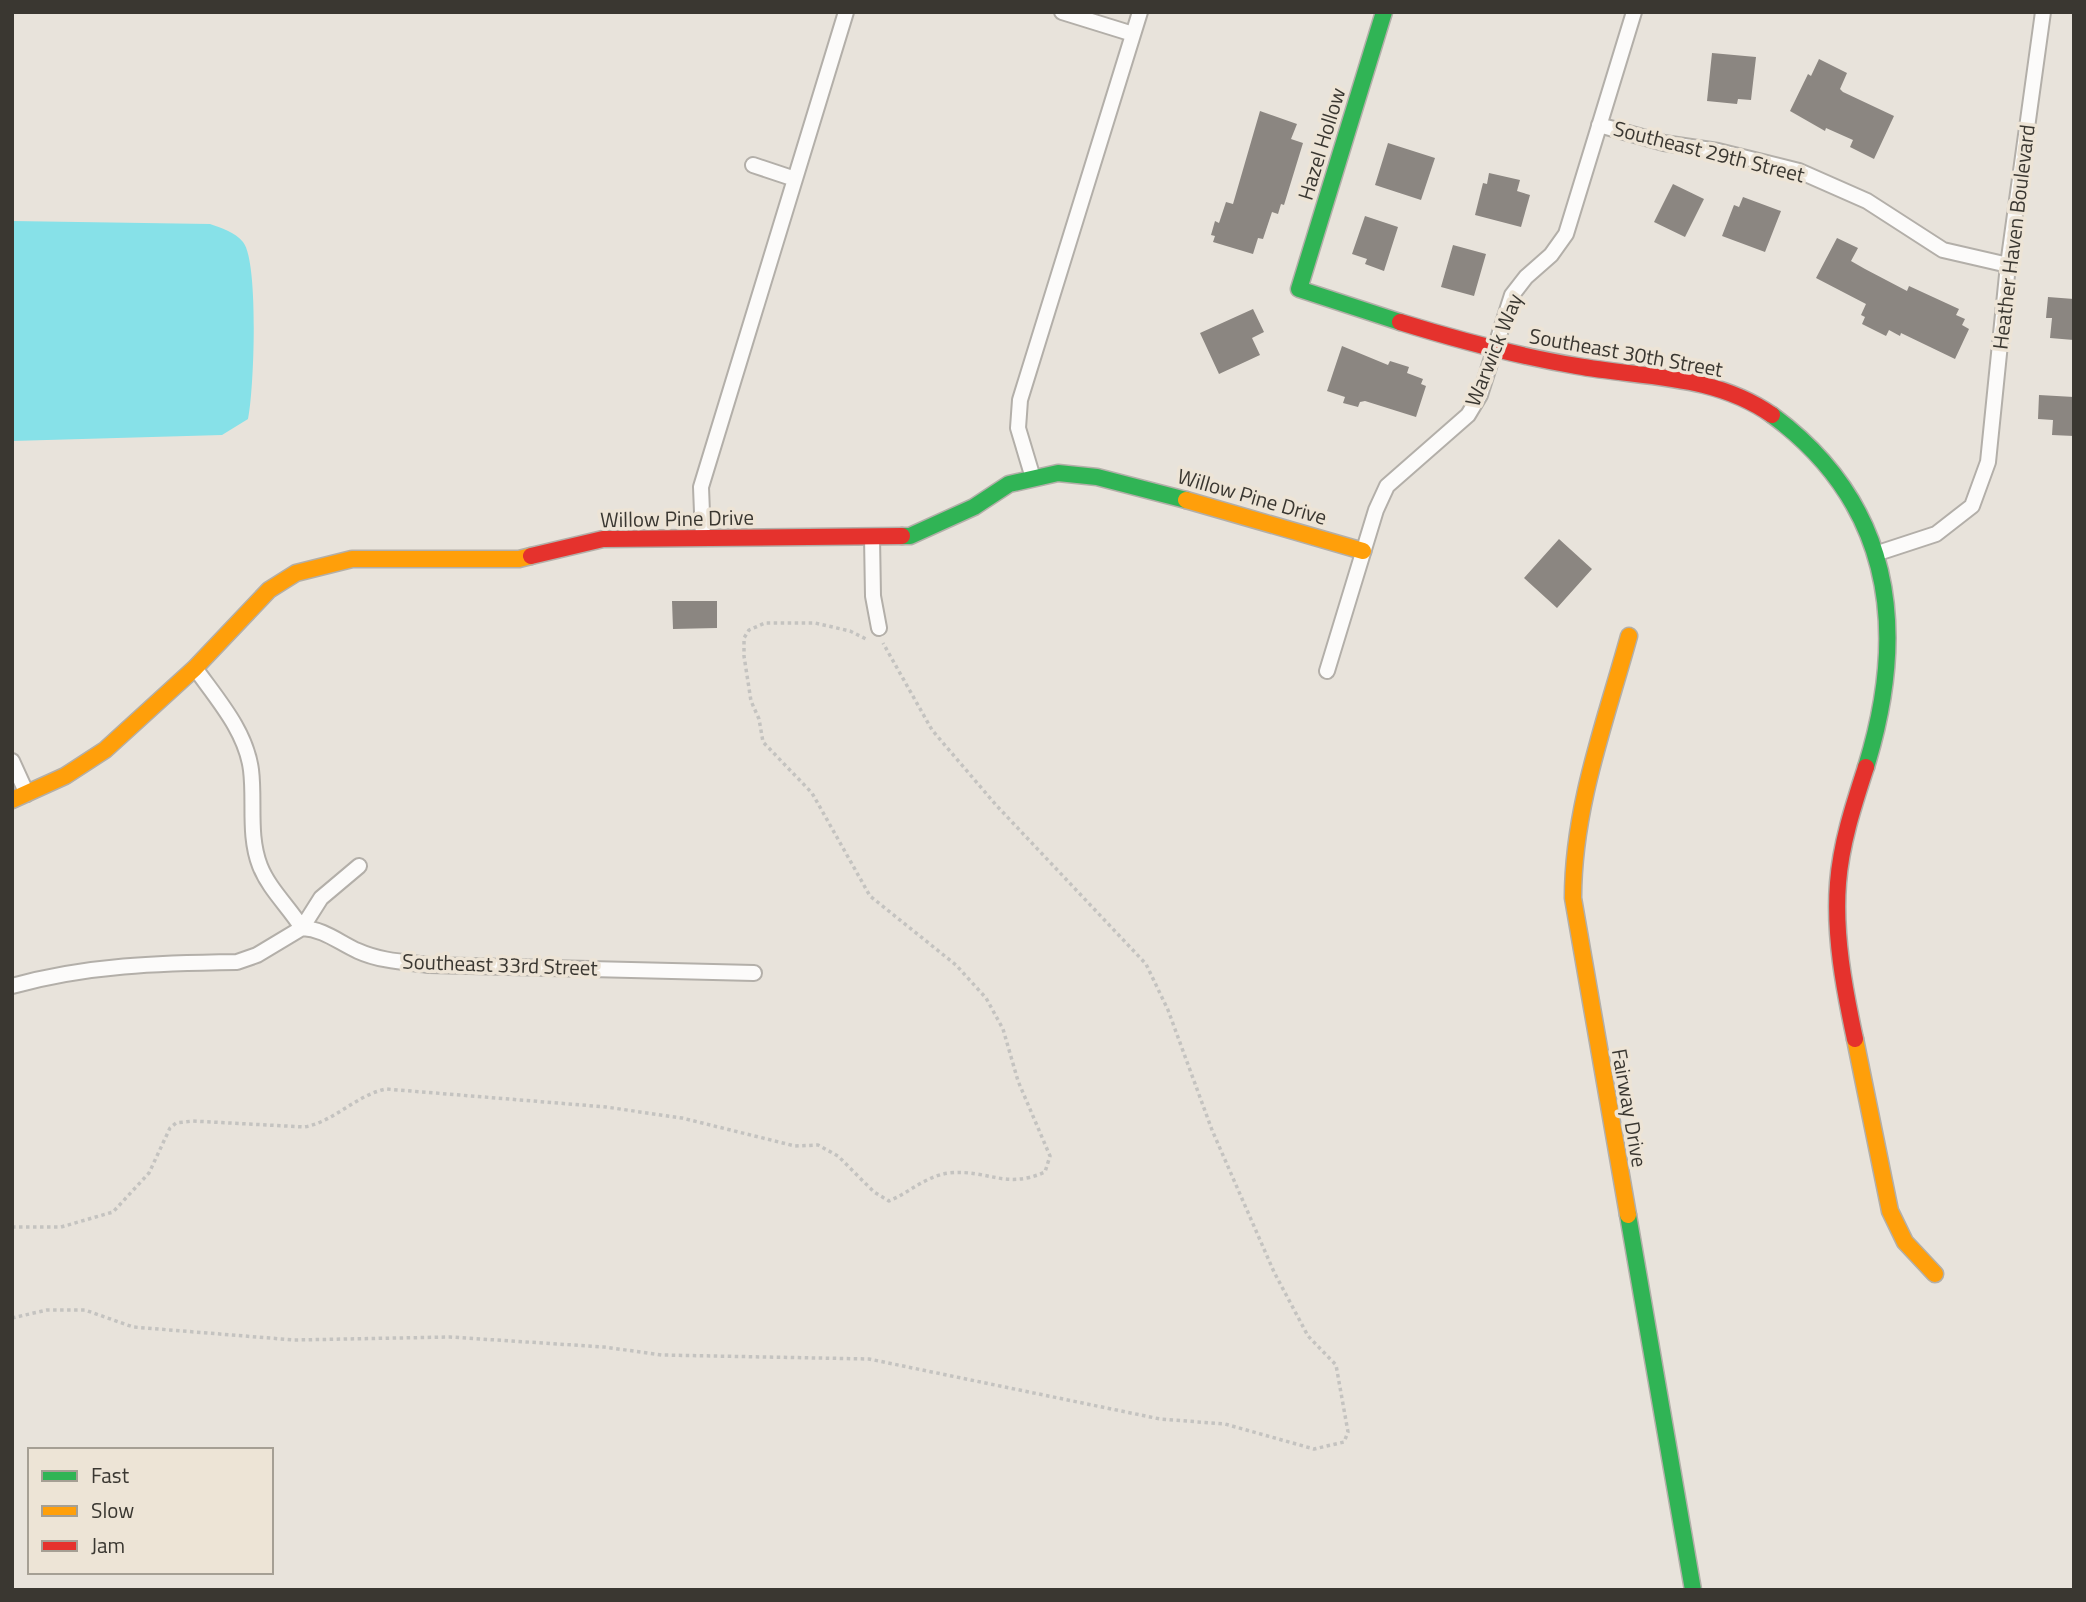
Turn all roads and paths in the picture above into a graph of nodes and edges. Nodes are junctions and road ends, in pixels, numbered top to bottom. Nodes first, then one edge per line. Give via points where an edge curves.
1 (846, 12) edge
2 (1062, 12) edge
3 (1140, 12) edge
4 (1384, 12) edge
5 (1634, 12) edge
6 (2043, 12) edge
7 (1133, 34) junction
8 (1599, 125) junction
9 (753, 165) dead end
10 (795, 179) junction
11 (2008, 265) junction
12 (1299, 289) joint
13 (1494, 350) junction
14 (1032, 478) junction
15 (873, 537) junction
16 (703, 538) junction
17 (1363, 551) junction
18 (1878, 554) junction
19 (878, 628) joint
20 (1629, 636) dead end
21 (885, 648) junction
22 (195, 668) junction
23 (1327, 671) dead end
24 (12, 761) edge
25 (20, 797) edge
26 (359, 866) dead end
27 (302, 928) junction
28 (754, 973) dead end
29 (12, 986) edge
30 (12, 1227) edge
31 (1935, 1274) dead end
32 (12, 1318) edge
33 (1693, 1590) edge

1 - 10 street
2 - 7 street
3 - 7 street
4 - 12 street, Hazel Hollow
5 - 8 street, Warwick Way
6 - 11 street, Heather Haven Boulevard
7 - 14 street via 1020,400 1018,428
8 - 11 street, Southeast 29th Street via 1799,171 1867,201 1943,250
8 - 13 street, Warwick Way via 1566,234 1512,295
9 - 10 street
10 - 16 street via 701,487
11 - 18 street, Heather Haven Boulevard via 1988,462 1972,506 1936,534
12 - 13 street, Southeast 30th Street
13 - 17 street, Warwick Way via 1480,395 1468,415 1387,486
13 - 18 street, Southeast 30th Street via 1686,380 1735,394 1813,450 1850,496
14 - 15 street, Willow Pine Drive via 1009,484 974,507 910,536
14 - 17 street, Willow Pine Drive via 1058,473 1143,487
15 - 16 street, Willow Pine Drive
15 - 19 street
16 - 22 street, Willow Pine Drive via 603,539 519,559 352,559 318,567 296,573 269,590
17 - 23 street, Warwick Way
18 - 31 street, Southeast 30th Street via 1891,629 1889,673 1845,839 1837,920 1855,1041 1892,1217 1913,1253
19 - 21 path
20 - 33 street, Fairway Drive via 1578,828 1573,898
21 - 30 path via 850,631 815,623 765,623 749,630 744,638 751,701 766,748 812,793 870,896 956,965 986,998 1003,1029 1018,1082 1050,1156 1045,1172 1011,1181 959,1172 937,1176 885,1200 838,1156 818,1145 795,1146 682,1118 606,1107 386,1089 304,1127 176,1123 165,1135 149,1173 113,1212 61,1227
21 - 32 path via 932,730 1146,964 1274,1272 1308,1336 1336,1365 1348,1433 1344,1442 1324,1448 1295,1445 1225,1424 1160,1419 869,1359 662,1355 450,1338 293,1340 133,1327 76,1310 47,1310
22 - 25 street, Willow Pine Drive via 105,750
22 - 27 street via 245,746 251,768 255,850 273,888
24 - 25 street
26 - 27 street via 321,898
27 - 28 street, Southeast 33rd Street via 324,932 379,958 429,965
27 - 29 street via 257,956 237,962 69,971

